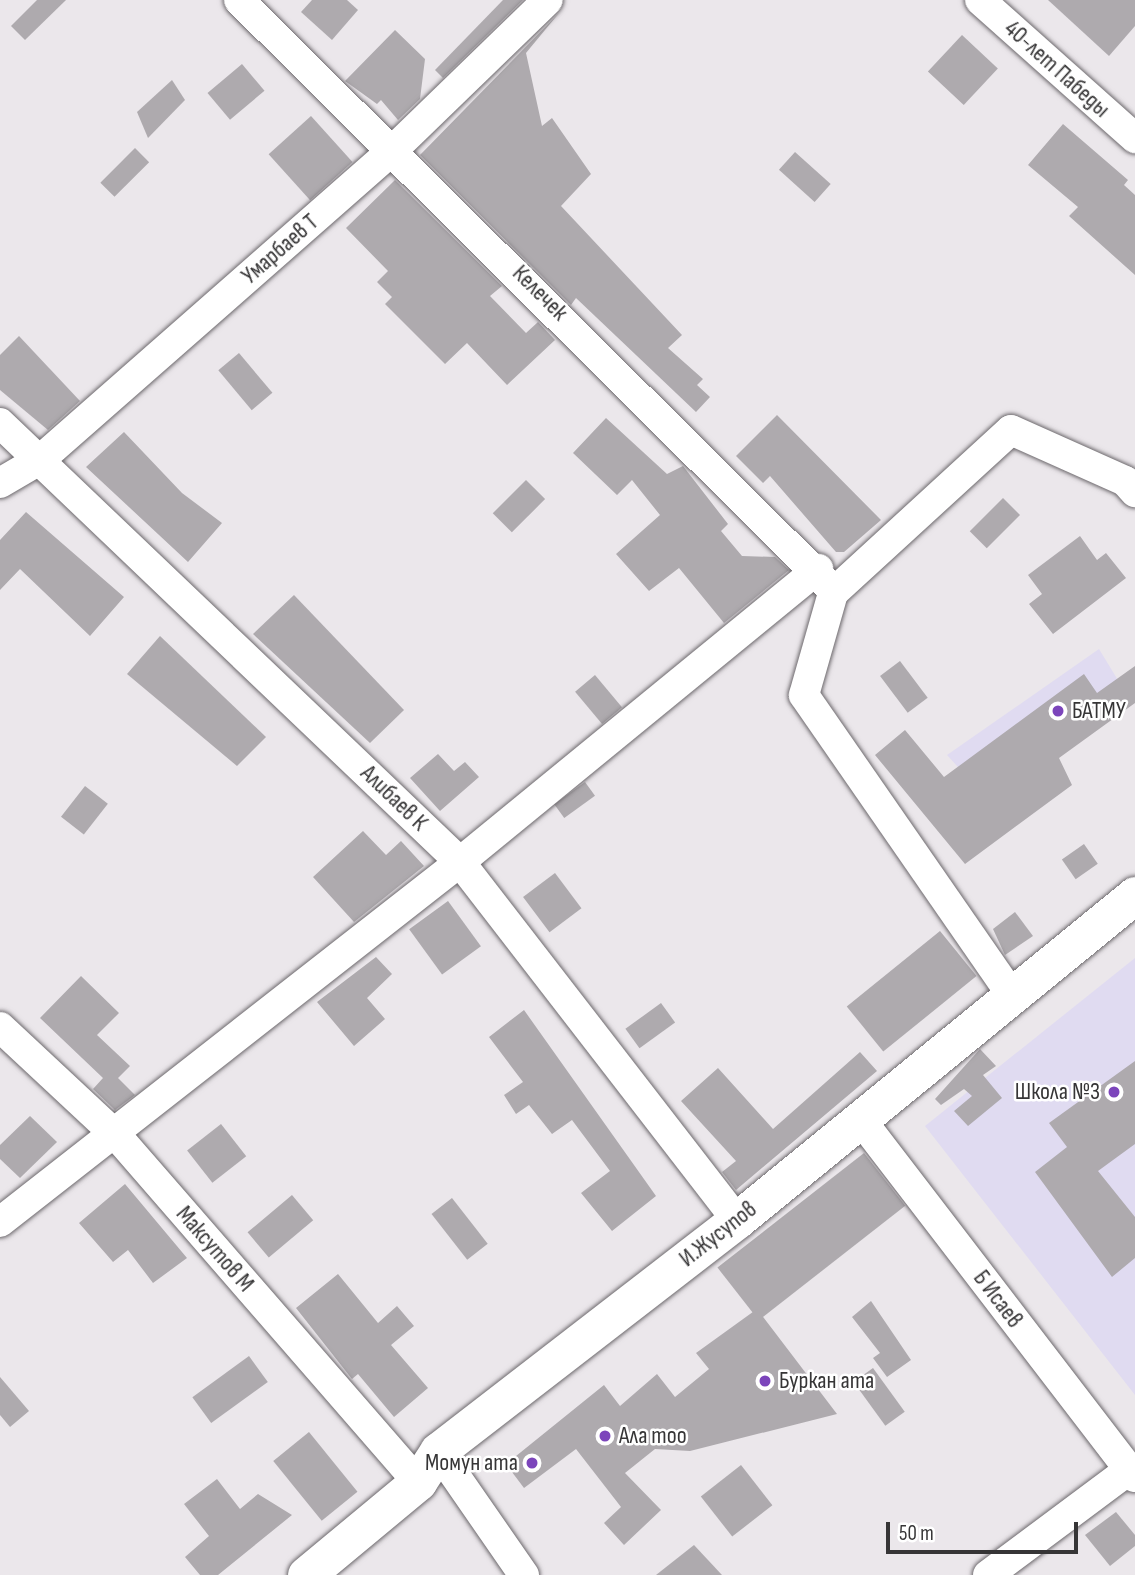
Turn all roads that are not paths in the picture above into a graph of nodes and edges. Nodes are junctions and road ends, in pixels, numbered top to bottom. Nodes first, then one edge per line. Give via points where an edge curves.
1 (239, 0) edge
2 (548, 0) edge
3 (980, 0) edge
4 (1135, 138) edge
5 (394, 149) junction
6 (0, 423) edge
7 (41, 459) junction
8 (0, 482) edge
9 (1135, 492) edge
10 (825, 581) junction
11 (460, 862) junction
12 (1135, 895) edge
13 (1013, 997) junction
14 (0, 1027) edge
15 (861, 1120) junction
16 (117, 1136) junction
17 (737, 1220) junction
18 (0, 1222) edge
19 (438, 1451) junction
20 (1132, 1473) edge
21 (418, 1482) junction
22 (306, 1575) edge
23 (524, 1575) edge
24 (988, 1575) edge

1 - 5 street, Келечек
2 - 5 street, Умарбаев Т
3 - 4 street, 40-лет Пабеды
5 - 7 street, Умарбаев Т
5 - 10 street, Келечек
6 - 7 street, Алибаев К
7 - 8 street, Умарбаев Т
7 - 11 street, Алибаев К
9 - 10 street via 1125,481 1011,430
10 - 11 street
10 - 13 street via 804,695
11 - 16 street
11 - 17 street, Алибаев К
12 - 13 street, И.Жусупов
13 - 15 street, И.Жусупов
14 - 16 street, Максутов М
15 - 17 street, И.Жусупов
15 - 20 street, Б Исаев
16 - 18 street
16 - 21 street, Максутов М
17 - 19 street, И.Жусупов
19 - 21 street, И.Жусупов
19 - 23 street
20 - 24 street
21 - 22 street, И.Жусупов

